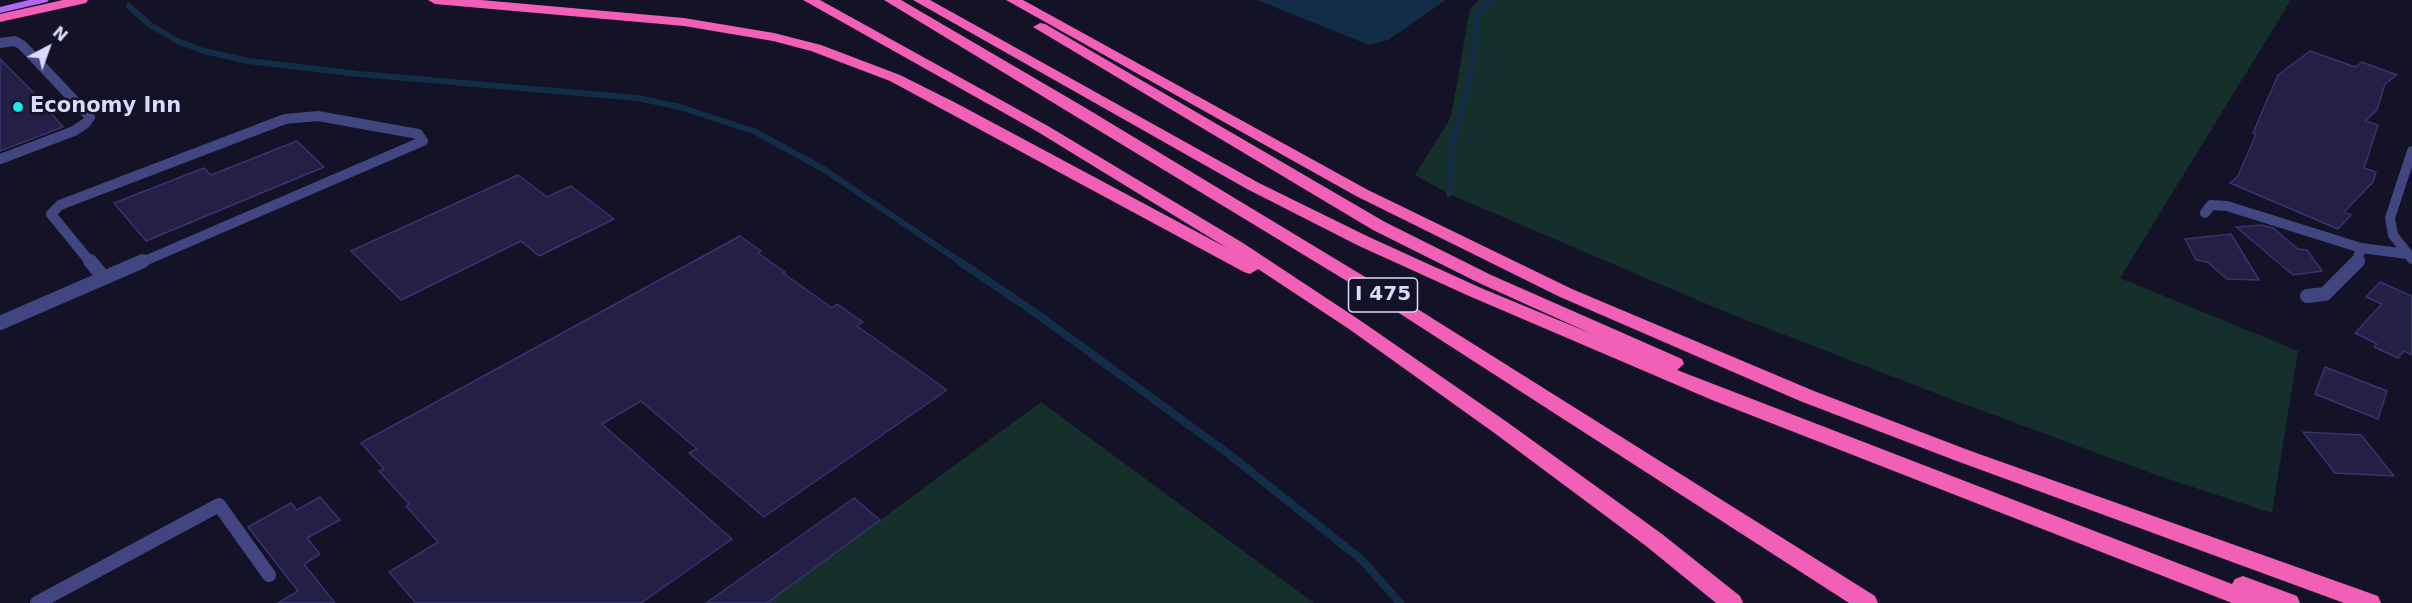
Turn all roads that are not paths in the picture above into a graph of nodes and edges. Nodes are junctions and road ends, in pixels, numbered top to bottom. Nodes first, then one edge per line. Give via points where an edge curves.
1 (43, 0) edge
2 (81, 0) edge
3 (435, 0) edge
4 (517, 0) edge
5 (810, 0) edge
6 (891, 0) edge
7 (920, 0) edge
8 (1006, 0) edge
9 (1013, 0) edge
10 (0, 10) edge
11 (0, 18) edge
12 (684, 22) junction
13 (0, 43) edge
14 (2412, 151) edge
15 (0, 159) edge
16 (2205, 213) dead end
17 (2361, 248) junction
18 (2410, 256) edge
19 (104, 278) junction
20 (2307, 296) dead end
21 (0, 323) edge
22 (1355, 325) junction
23 (269, 575) dead end
24 (37, 603) edge
25 (1732, 603) edge
26 (1867, 603) edge
27 (2257, 603) edge
28 (2289, 603) edge
29 (2370, 603) edge

1 - 10 main road
2 - 11 highway
3 - 12 highway
4 - 12 highway via 589,6
5 - 22 highway, I 475 via 1092,158
6 - 26 highway, I 475 via 1394,302
7 - 27 highway via 1243,181 1475,292 1669,375
8 - 28 highway via 1050,34 1332,200 1485,279 1695,373
9 - 29 highway via 1362,193 1566,293 1960,455
12 - 22 highway via 795,43 895,78
13 - 15 street via 15,41 22,45 90,117 74,131
14 - 18 street via 2390,218 2393,235
16 - 17 street via 2211,205 2227,206
17 - 18 street
17 - 20 street via 2359,260 2325,294
19 - 19 street via 166,252 423,141 418,134 318,116 285,119 60,205 51,214
19 - 21 street
22 - 25 highway, I 475 via 1654,540
23 - 24 street via 219,505

